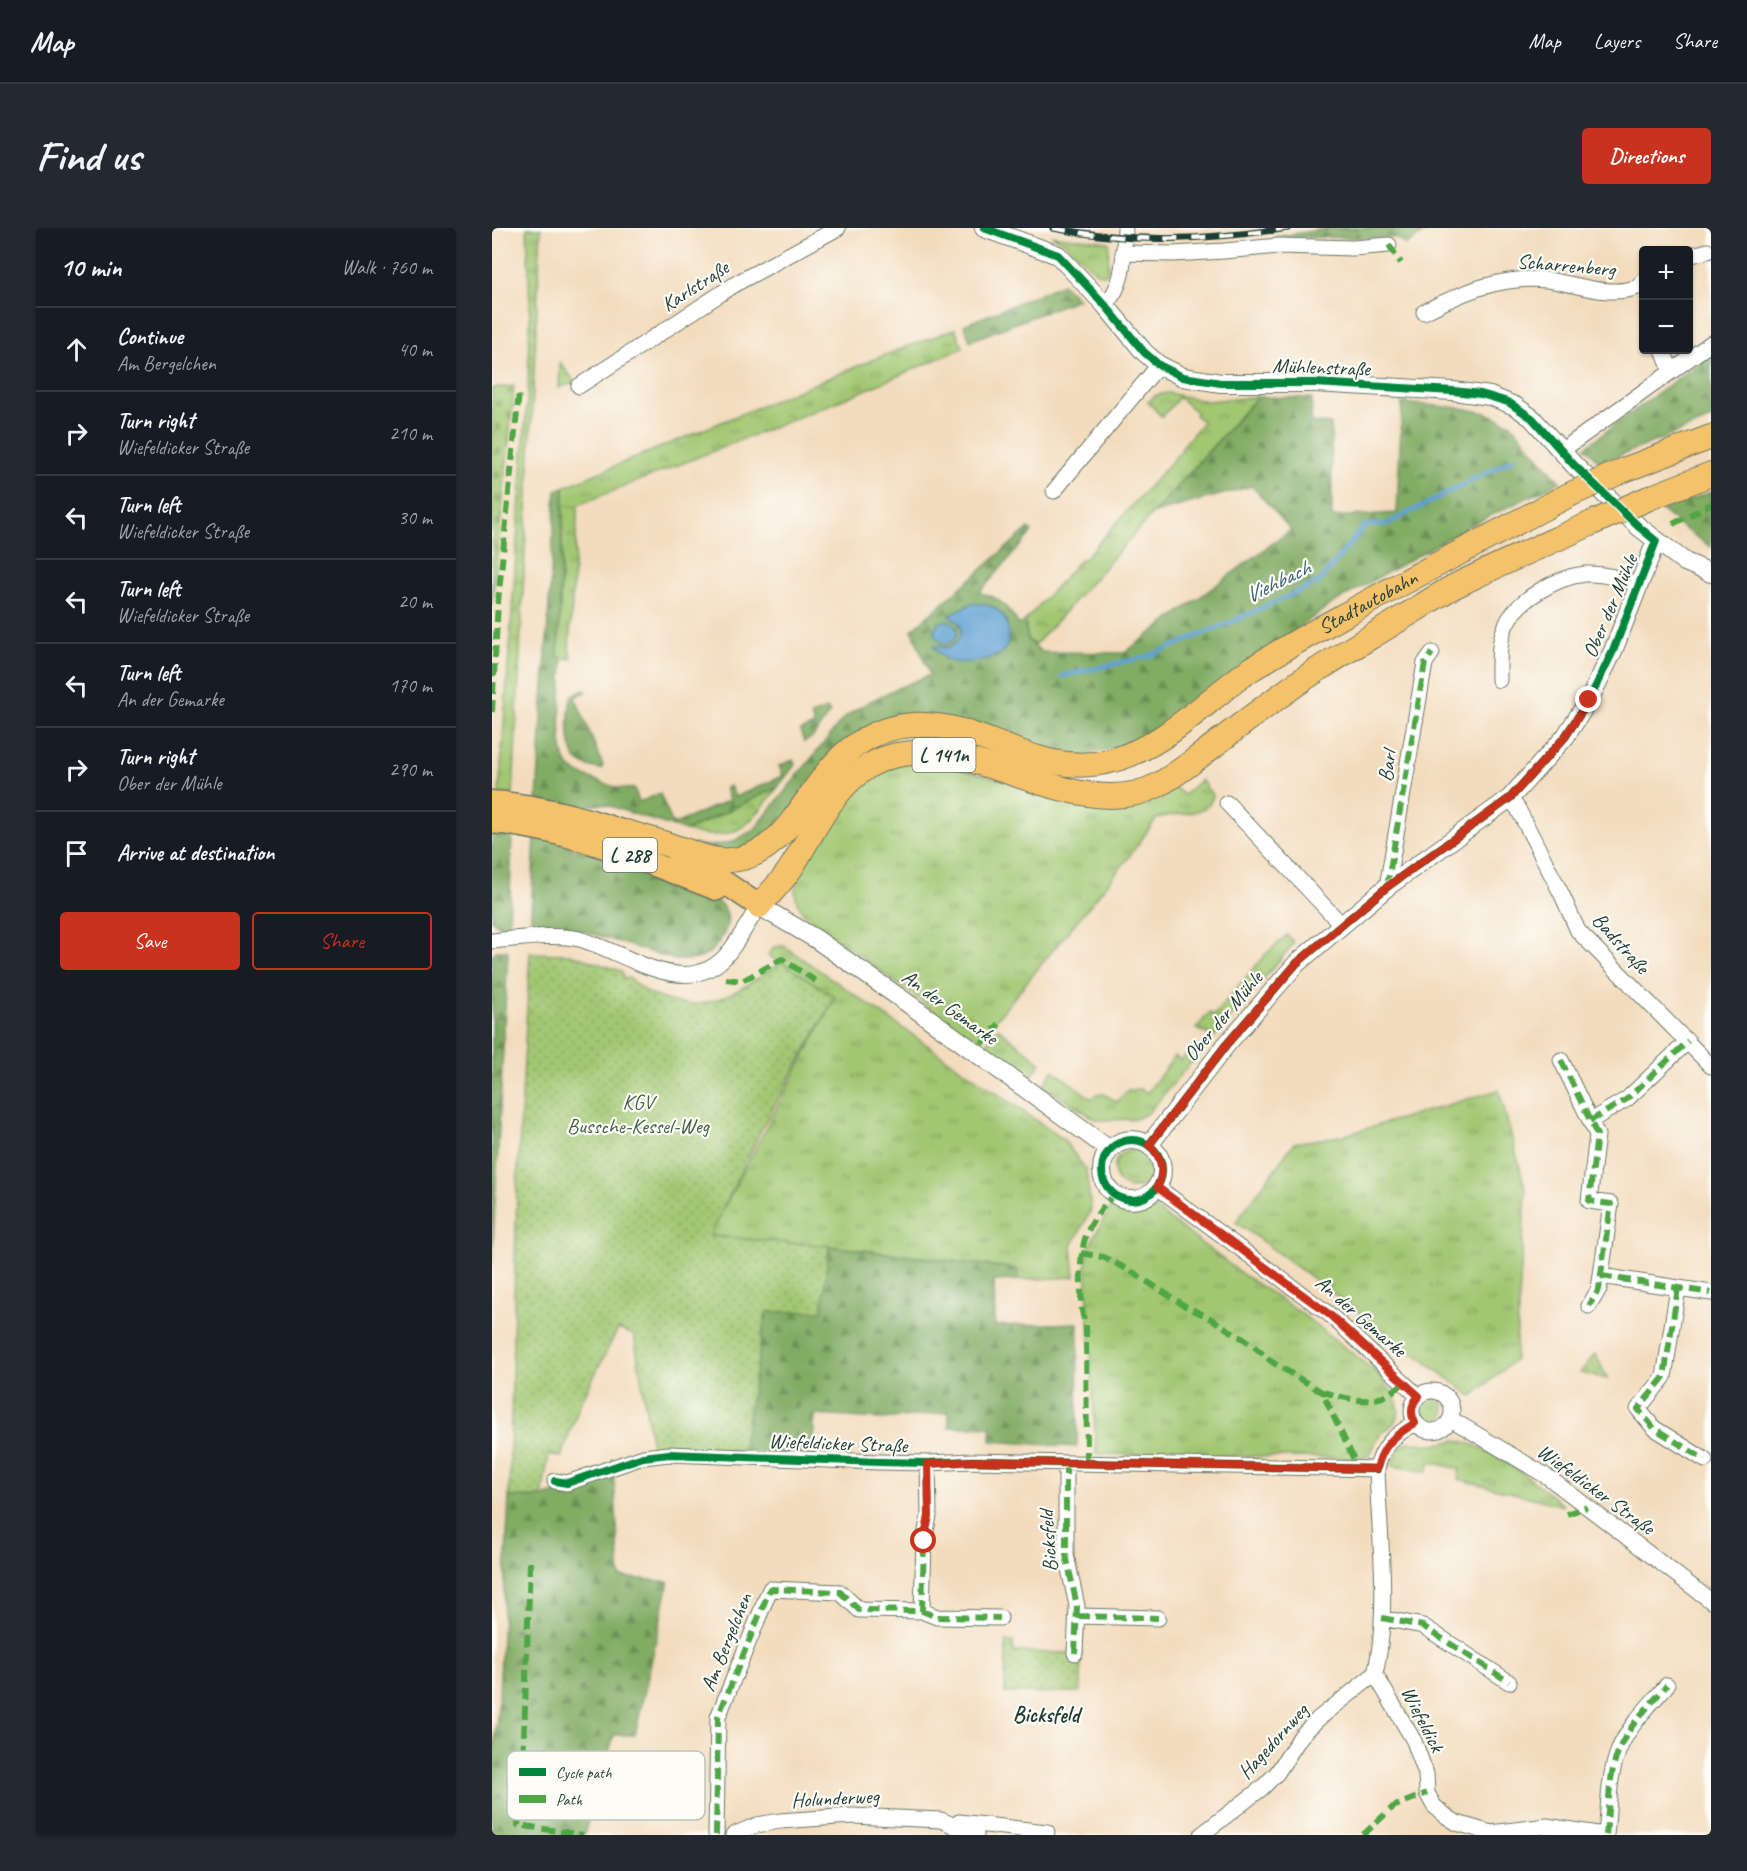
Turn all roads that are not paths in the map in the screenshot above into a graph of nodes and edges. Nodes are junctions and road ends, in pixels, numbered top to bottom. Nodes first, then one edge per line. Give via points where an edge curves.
1 (838, 228) edge
2 (984, 228) edge
3 (1125, 228) edge
4 (1389, 245) dead end
5 (1708, 251) dead end
6 (1123, 252) junction
7 (1693, 255) edge
8 (1639, 289) edge
9 (1105, 305) junction
10 (1424, 312) dead end
11 (1711, 343) edge
12 (1665, 354) edge
13 (1159, 365) junction
14 (1671, 371) junction
15 (579, 386) dead end
16 (1711, 437) edge
17 (1561, 451) junction
18 (1711, 474) edge
19 (1054, 491) dead end
20 (1656, 541) junction
21 (1711, 573) edge
22 (1639, 585) junction
23 (1432, 653) dead end
24 (1499, 680) dead end
25 (1510, 798) junction
26 (492, 802) edge
27 (807, 802) junction
28 (1227, 803) dead end
29 (492, 822) edge
30 (626, 832) junction
31 (1387, 887) junction
32 (759, 906) junction
33 (1341, 924) junction
34 (492, 940) edge
35 (1688, 1041) junction
36 (1561, 1060) dead end
37 (1711, 1066) edge
38 (1590, 1121) junction
39 (1149, 1145) junction
40 (1110, 1150) junction
41 (1157, 1187) junction
42 (1601, 1276) junction
43 (1678, 1288) junction
44 (1711, 1293) edge
45 (1589, 1306) dead end
46 (1419, 1396) junction
47 (1451, 1419) junction
48 (1415, 1423) junction
49 (1706, 1460) dead end
50 (1066, 1463) junction
51 (928, 1464) junction
52 (1377, 1469) junction
53 (555, 1481) dead end
54 (1711, 1601) edge
55 (922, 1611) junction
56 (1077, 1616) junction
57 (1000, 1618) dead end
58 (1158, 1618) dead end
59 (1382, 1618) junction
60 (1075, 1653) dead end
61 (1375, 1674) junction
62 (1509, 1682) dead end
63 (1667, 1685) dead end
64 (941, 1820) junction
65 (757, 1830) edge
66 (716, 1835) edge
67 (733, 1835) edge
68 (976, 1835) edge
69 (1046, 1835) edge
70 (1201, 1835) edge
71 (1605, 1835) edge

1 - 15 street, Karlstraße via 737,283
2 - 9 street, Mühlenstraße via 1058,255
3 - 6 street
4 - 6 street via 1279,246 1173,254
5 - 7 street
6 - 9 street via 1118,287
8 - 10 street, Scharrenberg via 1616,292 1549,281 1514,280 1472,289
9 - 13 street, Mühlenstraße
11 - 14 street
12 - 14 street
13 - 17 street, Mühlenstraße via 1201,381 1315,383 1481,394 1499,398 1525,412
13 - 19 street
14 - 17 street
16 - 27 highway, Stadtautobahn / L 141n, bridge via 1569,495 1307,635 1251,670 1171,732 1136,752 1114,760 1065,765 1020,754 951,728 900,726 852,747 832,765
17 - 20 street, Mühlenstraße
18 - 32 highway, Stadtautobahn / L 141n, bridge via 1458,584 1306,677 1194,761 1155,786 1133,794 1080,792 938,754 913,752 889,756 849,781 790,871
20 - 21 street, Mühlenstraße via 1685,562
20 - 22 street, Ober der Mühle
22 - 24 street via 1618,577 1585,574 1532,595 1506,625
22 - 25 street, Ober der Mühle via 1589,700 1565,737
23 - 31 street, Barl via 1425,663
25 - 31 street, Ober der Mühle
25 - 35 street, Badstraße via 1578,931
26 - 30 main road, L 288 via 531,807
27 - 30 highway, L 288 via 776,840 739,859 712,858
27 - 32 highway via 766,878
28 - 33 street
29 - 32 main road, L 288 via 549,830 604,845
30 - 32 main road, L 288 via 702,867
31 - 33 street, Ober der Mühle
32 - 34 street via 721,961 691,975 658,970 575,938
32 - 40 street, An der Gemarke / L 288 via 816,939
33 - 39 street, Ober der Mühle via 1297,963 1218,1055
35 - 37 street, Badstraße
35 - 38 street via 1627,1100
36 - 38 street
38 - 42 street via 1597,1135 1589,1201 1611,1204
39 - 40 street via 1129,1141
39 - 41 street via 1161,1162
40 - 41 street via 1103,1171 1114,1194 1140,1199
41 - 46 street, An der Gemarke via 1330,1315
42 - 43 street
42 - 45 street
43 - 44 street
43 - 49 street via 1664,1377 1638,1409 1654,1428
46 - 47 street via 1434,1391 1446,1396
46 - 48 street via 1411,1410
47 - 48 street via 1438,1431 1424,1430
47 - 54 street, Wiefeldicker Straße via 1548,1477
48 - 52 street via 1386,1444
50 - 51 street, Wiefeldicker Straße
50 - 52 street, Wiefeldicker Straße
50 - 56 street, Bicksfeld via 1066,1555
51 - 53 street, Wiefeldicker Straße via 669,1454 643,1457 567,1483
51 - 55 street via 929,1516 924,1541
52 - 59 street, Wiefeldick
55 - 57 street, Am Bergelchen via 937,1617
55 - 66 street, Am Bergelchen via 859,1610 840,1592 771,1588 718,1717
56 - 58 street
56 - 60 street, Bicksfeld
59 - 61 street, Wiefeldick
59 - 62 street via 1430,1630
61 - 70 street, Hagedornweg via 1301,1736 1262,1788
61 - 71 street, Wiefeldick via 1414,1741 1426,1774 1427,1793 1446,1816 1491,1833 1547,1826
63 - 71 street, Wiefeldick via 1617,1753
64 - 65 street, Holunderweg via 852,1816 780,1821
64 - 68 street, Holunderweg
64 - 69 street, Holunderweg via 1047,1832
65 - 67 street, Holunderweg

